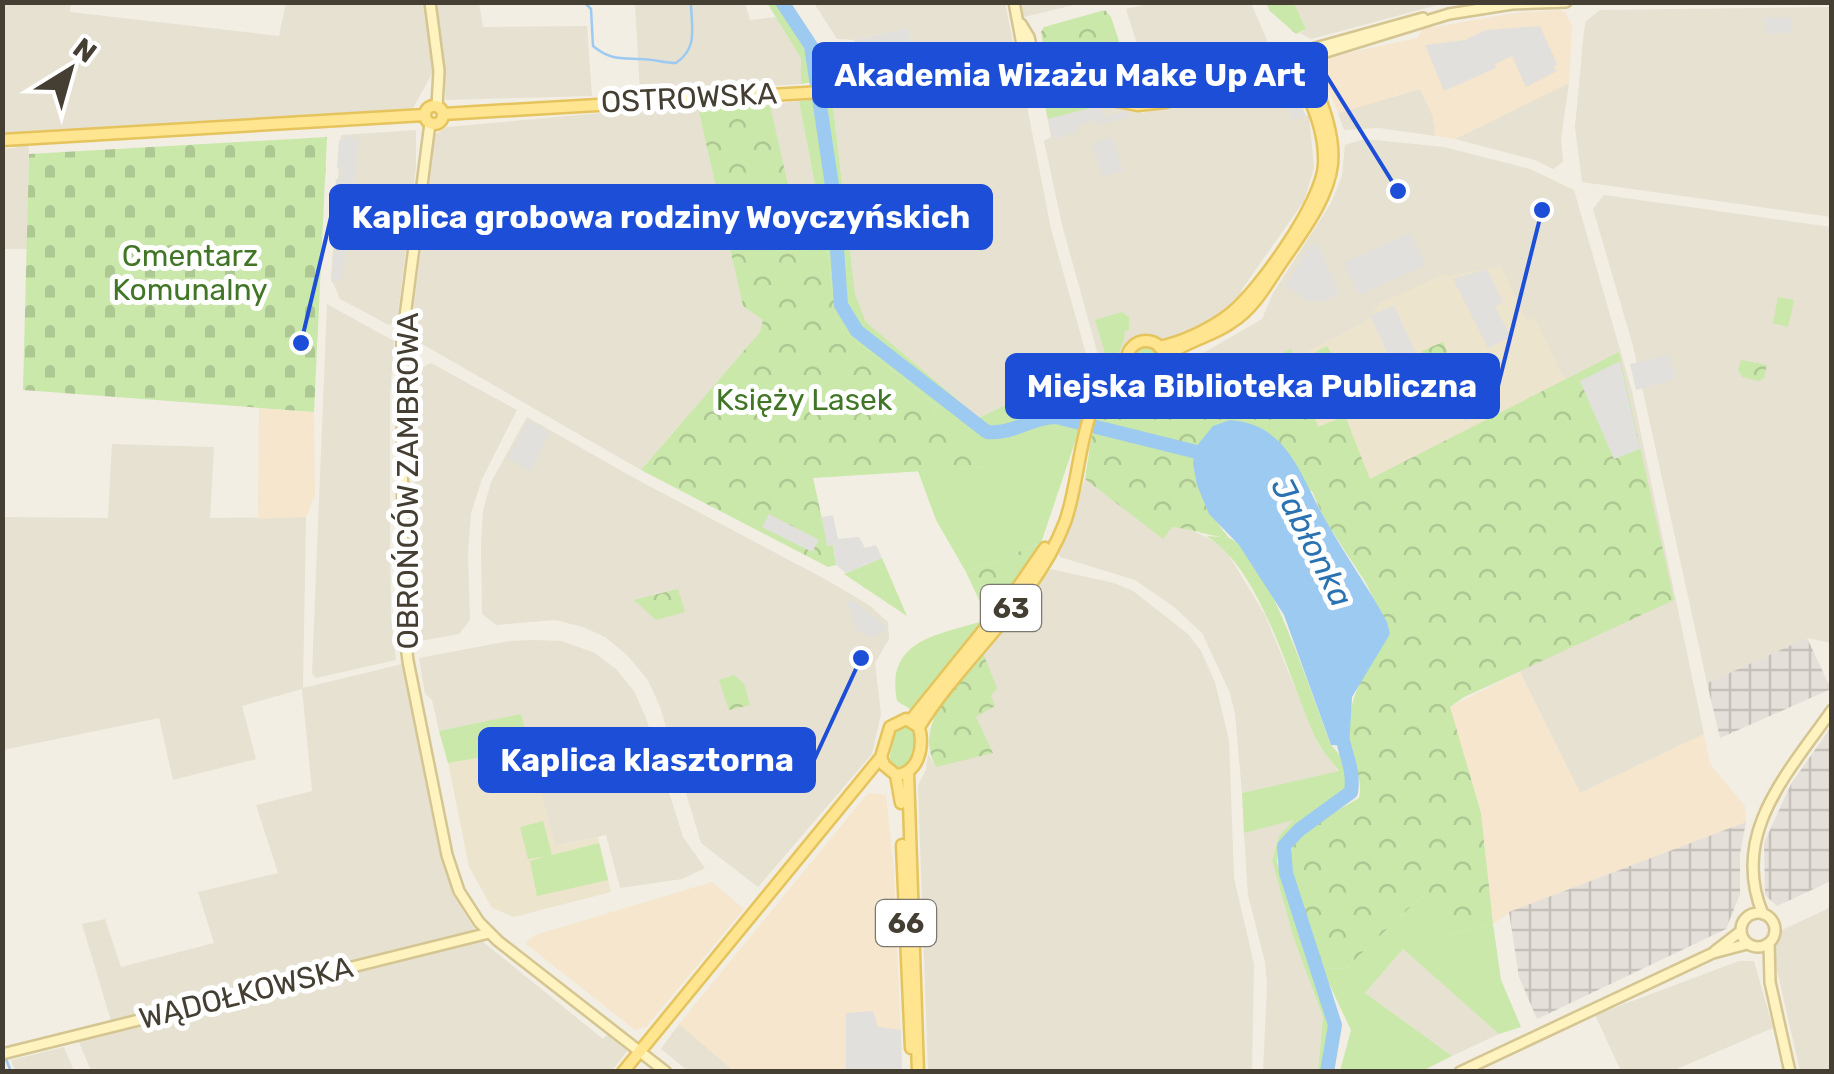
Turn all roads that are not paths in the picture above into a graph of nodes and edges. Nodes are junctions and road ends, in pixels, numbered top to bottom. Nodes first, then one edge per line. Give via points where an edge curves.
1 (430, 2) edge
2 (1014, 2) edge
3 (1566, 2) edge
4 (1299, 57) junction
5 (1034, 80) junction
6 (440, 110) junction
7 (427, 119) junction
8 (2, 140) edge
9 (1160, 347) junction
10 (1165, 359) junction
11 (1130, 368) junction
12 (1832, 710) edge
13 (915, 724) junction
14 (881, 757) junction
15 (898, 773) junction
16 (824, 827) junction
17 (1751, 882) junction
18 (1764, 914) junction
19 (1749, 916) junction
20 (1741, 931) junction
21 (489, 933) junction
22 (1770, 942) junction
23 (1752, 945) junction
24 (1713, 953) junction
25 (1770, 982) junction
26 (641, 1051) junction
27 (5, 1053) edge
28 (623, 1072) edge
29 (666, 1072) edge
30 (915, 1072) edge
31 (1460, 1072) edge
32 (1790, 1072) edge

1 - 6 street
2 - 5 street
3 - 4 street via 1434,18
4 - 5 main road, OSTROWSKA via 1149,104 1116,103
4 - 9 main road, 63 via 1322,132 1324,168 1316,197 1239,306
4 - 10 main road, 63 via 1332,138 1324,197 1251,306
5 - 6 main road, OSTROWSKA
6 - 7 main road via 427,108
7 - 8 main road
7 - 21 street, OBROŃCÓW ZAMBROWA via 402,340 403,620 450,869
9 - 10 main road
9 - 11 main road, 63 via 1136,344
10 - 11 main road, 63 via 1152,378
11 - 13 main road, 63 via 1101,387 1066,519 1037,574
12 - 17 street via 1772,796 1753,851
13 - 14 main road, 63 via 902,719 890,727
13 - 15 main road, 63 via 922,740 916,763
14 - 15 main road
14 - 16 main road, 63
15 - 16 main road, 63 via 863,786
15 - 30 main road, 66
16 - 26 main road, 63
17 - 18 street
17 - 19 street
18 - 19 street
18 - 22 street via 1774,926
19 - 20 street
20 - 23 street
20 - 24 street
21 - 26 street, OBROŃCÓW ZAMBROWA
21 - 27 street, WĄDOŁKOWSKA
22 - 23 street
22 - 25 street
23 - 24 street
23 - 25 street
24 - 31 street
25 - 32 street
26 - 28 main road, 63
26 - 29 street, OBROŃCÓW ZAMBROWA

